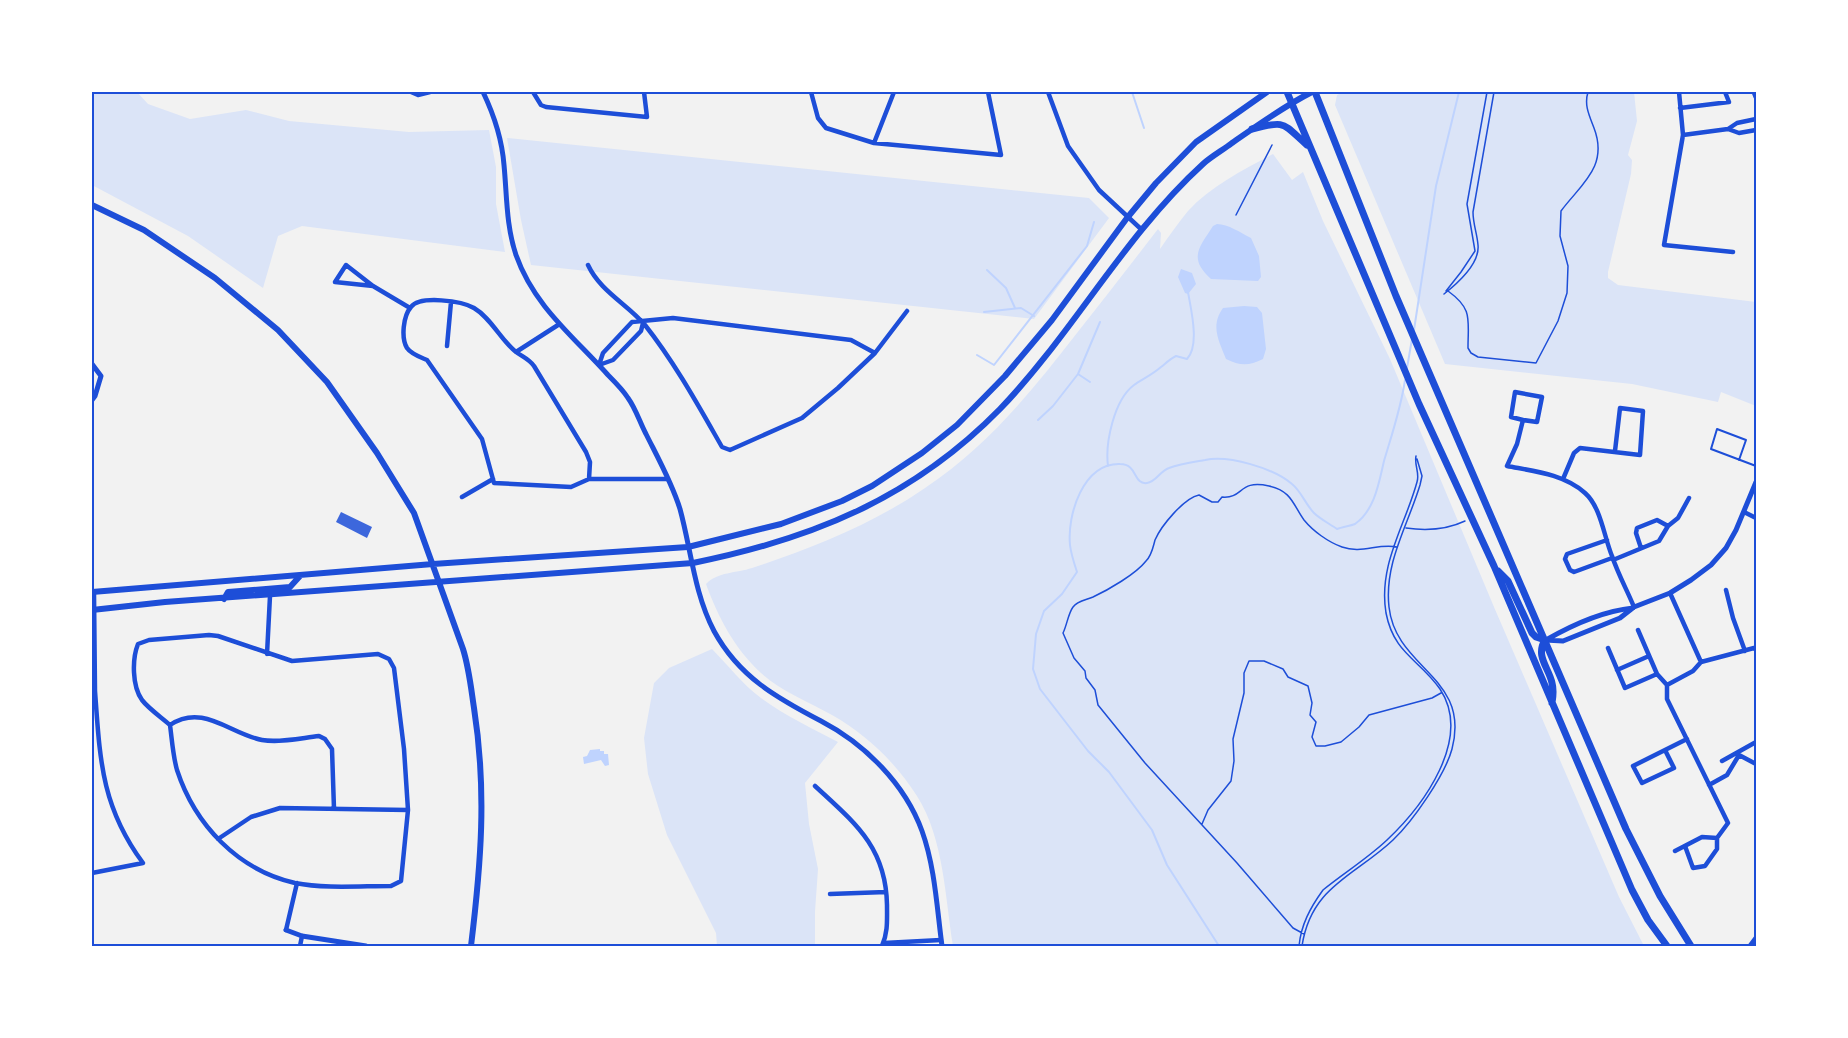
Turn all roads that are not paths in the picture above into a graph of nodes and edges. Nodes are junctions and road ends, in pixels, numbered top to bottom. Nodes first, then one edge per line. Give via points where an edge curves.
1 (411, 92) edge
2 (430, 92) edge
3 (483, 92) edge
4 (533, 92) edge
5 (644, 92) edge
6 (811, 92) edge
7 (894, 92) edge
8 (988, 92) edge
9 (1048, 92) edge
10 (1267, 92) edge
11 (1287, 92) edge
12 (1314, 92) edge
13 (1679, 92) edge
14 (1725, 92) edge
15 (1754, 92) edge
16 (1756, 98) edge
17 (1292, 102) junction
18 (1680, 108) junction
19 (1756, 119) edge
20 (1252, 129) junction
21 (1728, 129) junction
22 (1756, 130) edge
23 (1683, 135) junction
24 (874, 142) junction
25 (1309, 147) junction
26 (92, 204) edge
27 (1127, 218) junction
28 (1142, 230) junction
29 (1733, 252) dead end
30 (588, 266) dead end
31 (373, 286) junction
32 (451, 302) junction
33 (410, 308) junction
34 (908, 311) dead end
35 (643, 323) junction
36 (558, 325) junction
37 (624, 331) junction
38 (633, 339) junction
39 (447, 346) dead end
40 (516, 352) junction
41 (875, 353) junction
42 (92, 364) edge
43 (599, 365) junction
44 (92, 400) edge
45 (1523, 420) junction
46 (1615, 451) junction
47 (1739, 460) junction
48 (1756, 466) edge
49 (589, 479) junction
50 (668, 479) junction
51 (1563, 479) junction
52 (493, 480) junction
53 (1756, 482) edge
54 (462, 497) dead end
55 (1689, 498) dead end
56 (1744, 512) junction
57 (1756, 518) edge
58 (1668, 526) junction
59 (1607, 540) junction
60 (688, 547) junction
61 (1641, 548) junction
62 (1613, 559) junction
63 (693, 563) junction
64 (433, 564) junction
65 (1494, 567) junction
66 (300, 576) junction
67 (440, 583) junction
68 (1726, 590) dead end
69 (93, 592) edge
70 (1670, 592) junction
71 (270, 596) junction
72 (224, 598) junction
73 (1634, 607) junction
74 (93, 610) edge
75 (1638, 630) dead end
76 (1545, 640) junction
77 (1608, 648) dead end
78 (1756, 650) edge
79 (1745, 651) junction
80 (267, 654) junction
81 (1649, 656) junction
82 (1701, 662) junction
83 (1617, 670) junction
84 (1657, 674) junction
85 (1667, 685) junction
86 (93, 691) edge
87 (1552, 705) junction
88 (171, 725) junction
89 (1687, 739) junction
90 (1756, 742) edge
91 (1665, 750) junction
92 (1738, 754) junction
93 (1722, 761) dead end
94 (1756, 764) edge
95 (1709, 785) junction
96 (815, 786) dead end
97 (333, 809) junction
98 (408, 810) junction
99 (1717, 838) junction
100 (218, 839) junction
101 (1685, 846) junction
102 (1675, 851) dead end
103 (92, 873) edge
104 (297, 883) junction
105 (886, 892) junction
106 (830, 894) dead end
107 (286, 930) joint
108 (302, 936) junction
109 (1756, 938) edge
110 (942, 943) edge
111 (883, 945) edge
112 (300, 946) edge
113 (366, 946) edge
114 (471, 946) edge
115 (1667, 946) edge
116 (1691, 946) edge
117 (1750, 946) edge

1 - 2 street
3 - 36 street via 501,140 509,228 517,255 527,280
4 - 5 street via 541,105 647,117
6 - 24 street via 818,118 826,128
7 - 24 street
8 - 24 street via 1001,155
9 - 27 street via 1068,146 1099,190
10 - 27 main road via 1196,142
11 - 17 main road
12 - 17 main road
12 - 76 main road via 1396,296
13 - 18 street
14 - 18 street via 1729,102
15 - 16 street
17 - 20 main road
17 - 25 main road
18 - 23 street
19 - 21 street
20 - 25 main road via 1284,125
20 - 28 main road via 1204,164
21 - 22 street via 1739,133
21 - 23 street
23 - 29 street via 1664,245
25 - 65 main road
26 - 64 main road via 144,230 215,278 278,330 306,359 352,416 414,513
27 - 28 street
27 - 60 main road via 1005,376 957,425 922,453 842,501 781,524
28 - 63 main road via 1006,401 938,462 876,502 832,523 746,552
30 - 35 street via 594,279
31 - 31 street via 346,265 335,282 354,284
31 - 33 street
32 - 33 street via 429,301
32 - 39 street
32 - 40 street via 474,308
33 - 52 street via 403,332 407,347 427,360 482,439
34 - 41 street
35 - 37 street via 632,322
35 - 38 street
35 - 41 street via 673,318 817,334 851,340
35 - 41 street via 674,363 722,447 730,450 802,418
36 - 40 street
36 - 43 street
37 - 38 street
37 - 43 street via 603,352
38 - 43 street via 613,360
40 - 49 street via 534,366 586,452
42 - 44 street via 101,376
43 - 50 street via 628,398
45 - 45 street via 1537,422 1542,398 1515,392 1511,417
45 - 51 street via 1507,466
46 - 46 street via 1640,455 1643,411 1620,408
46 - 51 street via 1580,448
47 - 47 lane via 1711,449 1718,429 1746,440
47 - 48 lane
49 - 50 street
49 - 52 street via 571,487
50 - 60 street
51 - 59 street via 1586,494 1594,505
52 - 54 street
53 - 56 street
55 - 58 street via 1678,518
56 - 57 street
56 - 70 street via 1726,548 1711,565
58 - 61 street via 1659,541
58 - 61 street via 1658,520 1637,528
59 - 62 street
59 - 62 street via 1567,554 1565,559 1574,572
60 - 63 street
60 - 64 main road
61 - 62 street
62 - 73 street
63 - 67 main road
63 - 110 street via 708,619 740,666 785,703 850,738 885,771 908,804 922,832
64 - 66 main road
64 - 67 main road
65 - 76 main road via 1508,581 1532,633
65 - 87 main road
66 - 69 main road
66 - 72 main road via 290,587 228,592
67 - 71 main road
67 - 114 main road via 468,665 479,746 483,819
68 - 79 street
69 - 74 street
70 - 73 street
70 - 82 street
71 - 72 main road
71 - 80 street
72 - 74 main road
73 - 76 street via 1618,609
73 - 76 street via 1620,618 1563,641
74 - 86 street
75 - 81 street
76 - 87 main road via 1541,651 1552,681
76 - 116 main road via 1626,829
77 - 83 street
78 - 79 street
79 - 82 street
80 - 88 street via 218,636 138,644 134,670 139,695
80 - 98 street via 292,661 378,654 389,659 394,668
81 - 83 street
81 - 84 street
82 - 85 street
83 - 84 street via 1625,688
84 - 85 street
85 - 89 street via 1667,699
86 - 103 street via 109,799 127,842 143,863
87 - 115 main road via 1632,890
88 - 97 street via 180,718 196,716 266,740 319,736 325,739 332,749
88 - 100 street via 177,769 185,792 198,816
89 - 91 street
89 - 95 street
90 - 92 street
91 - 91 street via 1633,766 1642,783 1674,768
92 - 93 street
92 - 94 street
92 - 95 street via 1727,775
95 - 99 street via 1728,823
96 - 105 street via 862,832 878,858
97 - 98 street
97 - 100 street via 270,810
98 - 104 street via 401,881 391,886
99 - 101 street via 1702,837
99 - 101 street via 1718,849 1706,866 1699,868 1693,868
100 - 104 street via 257,869
101 - 102 street
104 - 107 street
105 - 106 street
105 - 111 street via 888,933
107 - 108 street
108 - 112 street
108 - 113 street
109 - 117 street
110 - 111 street

